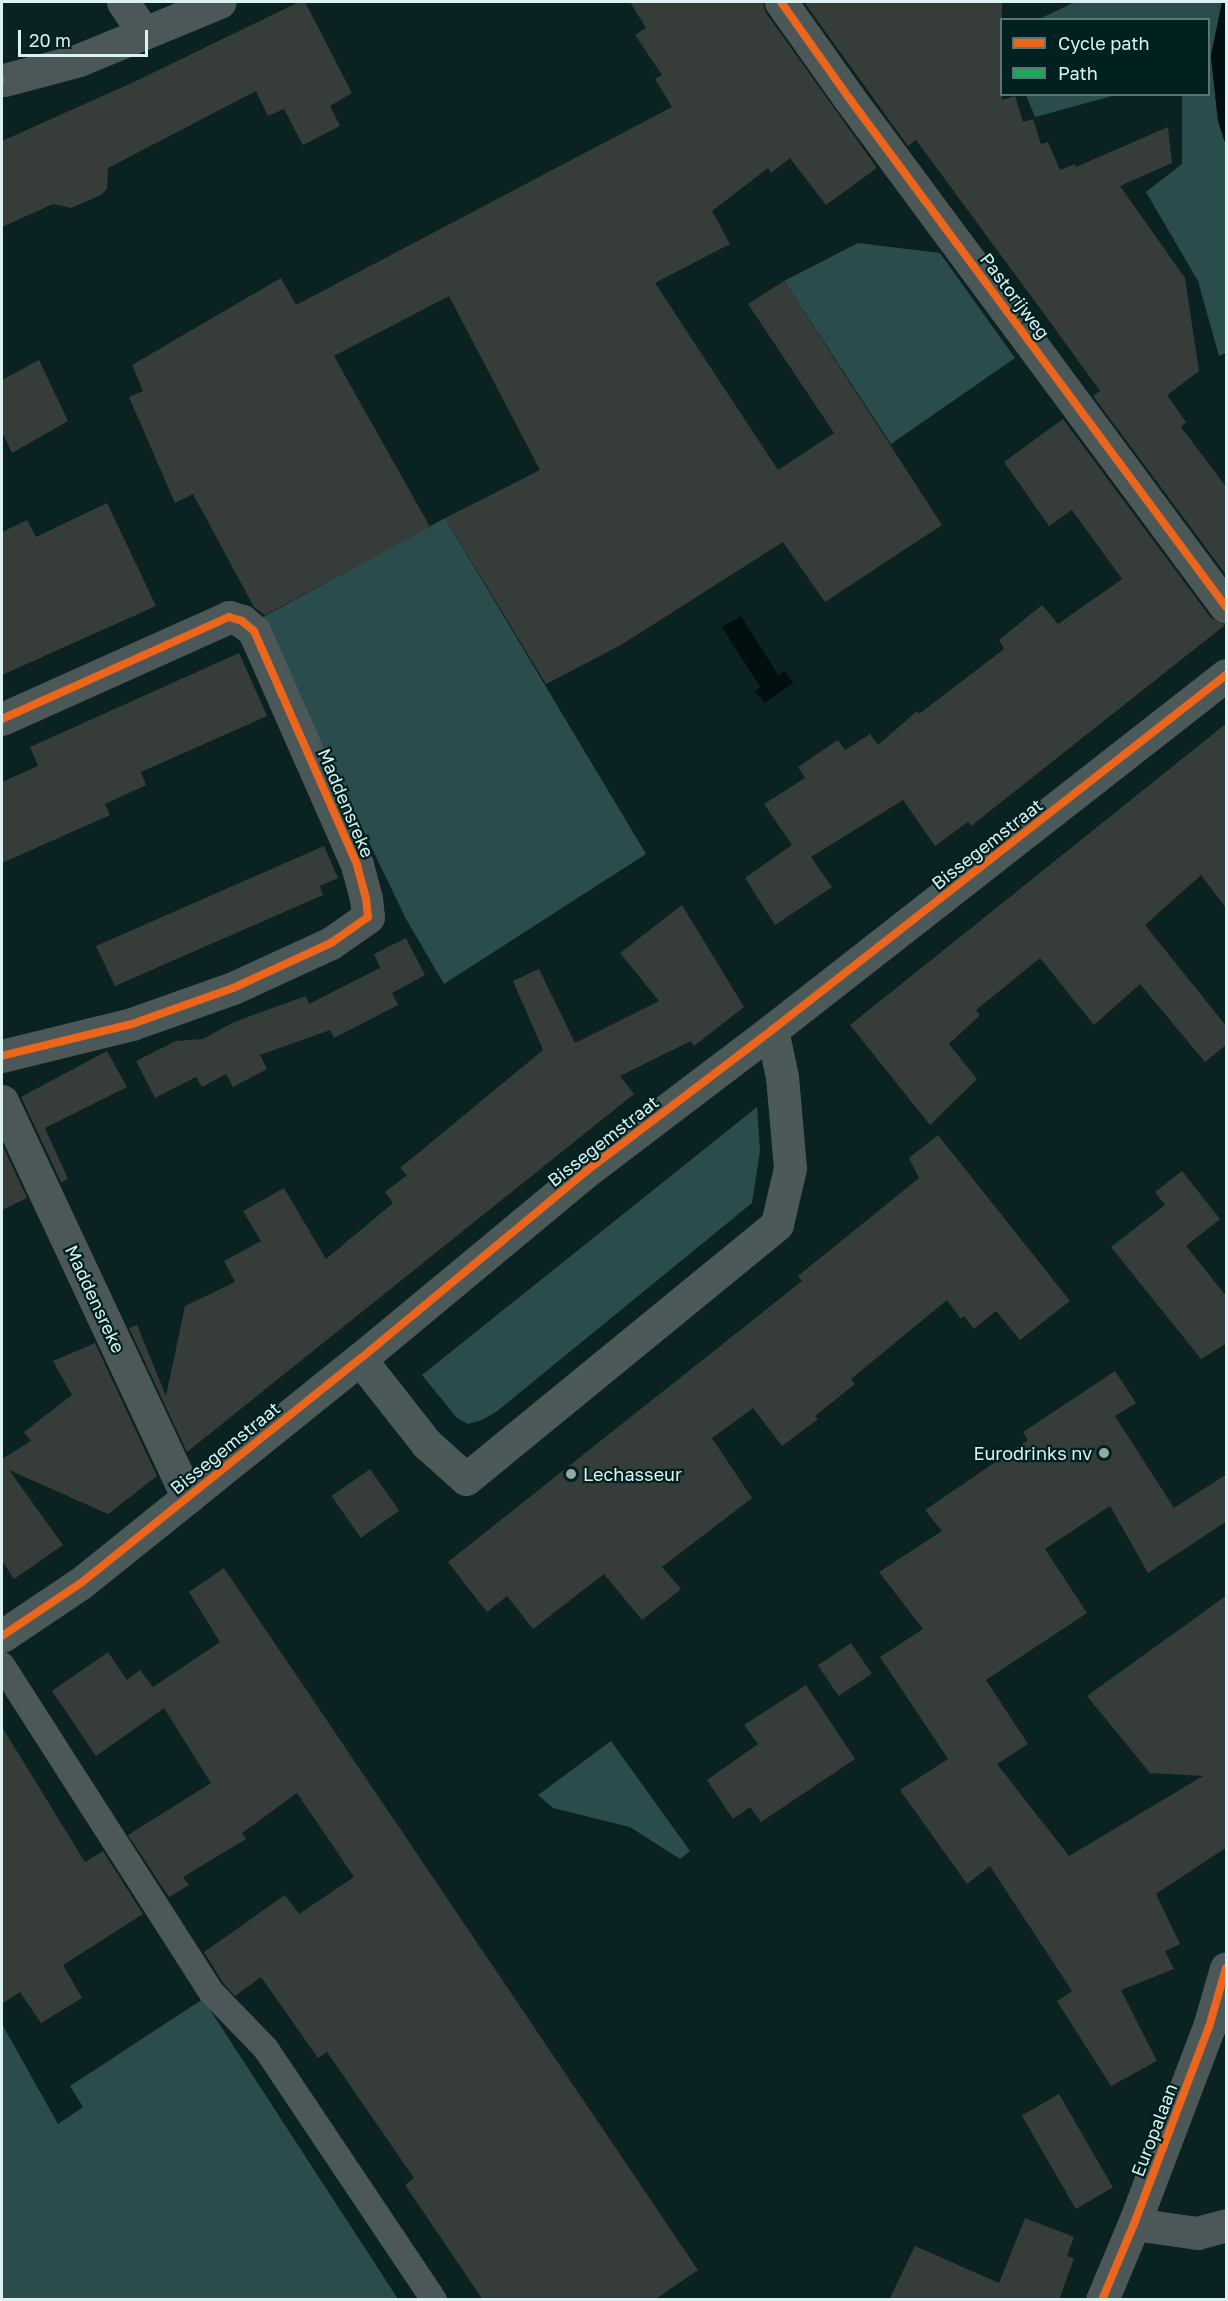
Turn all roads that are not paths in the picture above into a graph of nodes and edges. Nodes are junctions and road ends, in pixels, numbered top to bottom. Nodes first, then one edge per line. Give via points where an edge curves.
1 (123, 2) edge
2 (220, 2) edge
3 (781, 2) edge
4 (143, 32) junction
5 (4, 80) dead end
6 (1227, 607) edge
7 (1227, 675) edge
8 (2, 719) edge
9 (772, 1030) junction
10 (2, 1056) edge
11 (2, 1101) edge
12 (360, 1359) junction
13 (188, 1498) junction
14 (2, 1636) edge
15 (2, 1665) edge
16 (1227, 1968) edge
17 (1134, 2224) junction
18 (1227, 2225) edge
19 (434, 2300) edge
20 (1102, 2300) edge

1 - 4 street
2 - 4 street
3 - 6 street, Pastorijweg
4 - 5 street via 78,60
7 - 9 street, Bissegemstraat
8 - 10 street, Maddensreke via 229,617 242,621 254,631 357,865 368,917 331,943 233,988 132,1024
9 - 12 street, Bissegemstraat via 585,1172
9 - 12 street via 782,1077 790,1168 777,1224 466,1479 427,1444
11 - 13 street, Maddensreke
12 - 13 street, Bissegemstraat
13 - 14 street, Bissegemstraat via 81,1583
15 - 19 lane via 212,1993 266,2049
16 - 17 street, Europalaan via 1209,2027
17 - 18 street via 1197,2233
17 - 20 street, Europalaan

